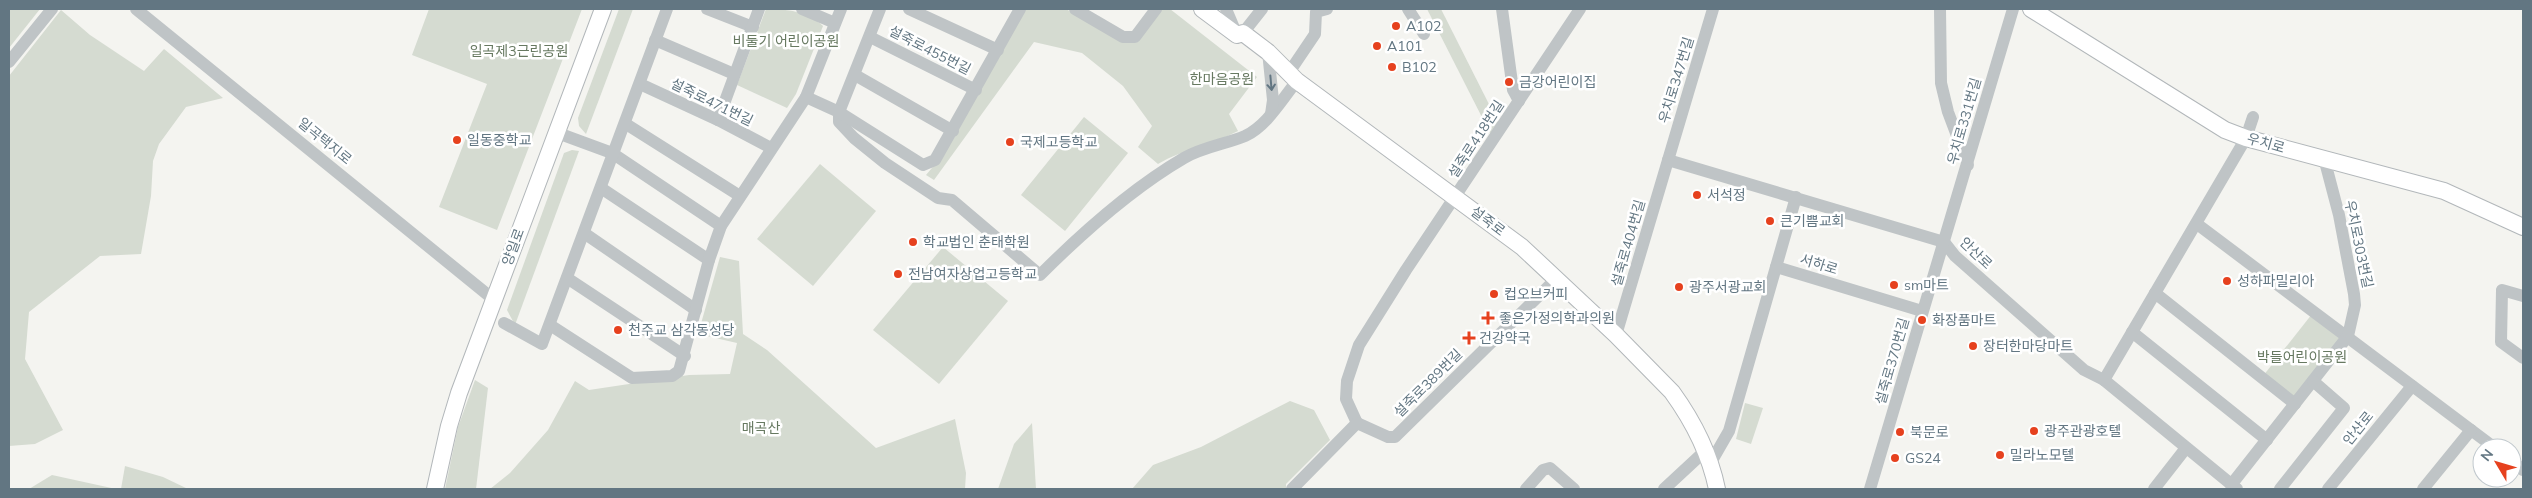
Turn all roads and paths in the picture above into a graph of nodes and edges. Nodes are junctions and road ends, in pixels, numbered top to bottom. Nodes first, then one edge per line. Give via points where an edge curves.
1 (52, 9) edge
2 (136, 9) edge
3 (603, 9) edge
4 (667, 9) edge
5 (707, 9) edge
6 (759, 9) edge
7 (802, 9) edge
8 (840, 9) edge
9 (880, 9) edge
10 (909, 9) edge
11 (1019, 9) edge
12 (1075, 9) edge
13 (1156, 9) edge
14 (1202, 9) edge
15 (1226, 9) edge
16 (1262, 9) edge
17 (1327, 9) edge
18 (1408, 9) edge
19 (1502, 9) edge
20 (1580, 9) edge
21 (1713, 9) edge
22 (1940, 9) edge
23 (2013, 9) edge
24 (2031, 9) edge
25 (835, 22) junction
26 (753, 27) junction
27 (1240, 34) junction
28 (1424, 34) dead end
29 (870, 37) junction
30 (655, 40) junction
31 (998, 50) junction
32 (1268, 52) junction
33 (9, 62) edge
34 (734, 74) junction
35 (855, 75) junction
36 (1292, 77) junction
37 (640, 84) junction
38 (976, 90) junction
39 (806, 97) junction
40 (1519, 101) junction
41 (839, 112) junction
42 (1271, 114) junction
43 (2253, 117) dead end
44 (718, 120) junction
45 (626, 124) junction
46 (953, 131) junction
47 (555, 132) junction
48 (2246, 138) junction
49 (771, 148) junction
50 (612, 153) junction
51 (2324, 158) junction
52 (1668, 160) junction
53 (1968, 165) junction
54 (600, 188) junction
55 (740, 196) junction
56 (1796, 197) junction
57 (1456, 198) junction
58 (2197, 224) junction
59 (721, 226) junction
60 (2523, 226) edge
61 (584, 233) junction
62 (1944, 242) junction
63 (708, 260) junction
64 (1776, 267) junction
65 (566, 278) junction
66 (1557, 278) junction
67 (2154, 293) junction
68 (2523, 296) edge
69 (493, 299) junction
70 (696, 310) junction
71 (1922, 311) junction
72 (504, 323) dead end
73 (550, 325) junction
74 (2132, 332) junction
75 (1616, 335) junction
76 (2348, 336) junction
77 (684, 356) junction
78 (2523, 358) edge
79 (2104, 380) junction
80 (2313, 381) junction
81 (2412, 386) junction
82 (2295, 404) junction
83 (1357, 423) junction
84 (2471, 430) junction
85 (2482, 438) edge
86 (2267, 440) junction
87 (2186, 448) junction
88 (1708, 457) junction
89 (2234, 487) edge
90 (435, 489) edge
91 (1292, 489) edge
92 (1526, 489) edge
93 (1574, 489) edge
94 (1664, 489) edge
95 (1718, 489) edge
96 (1870, 489) edge
97 (2154, 489) edge
98 (2280, 489) edge
99 (2328, 489) edge
100 (2423, 489) edge

1 - 33 street
2 - 69 street, 일곡택지로
3 - 47 main road, 양일로
4 - 30 street
5 - 26 street
6 - 26 street
7 - 25 street
8 - 25 street
9 - 29 street
10 - 31 street, 설죽로455번길
11 - 31 street, 설죽로455번길
12 - 13 street via 1123,37 1134,37
14 - 27 main road, 설죽로
15 - 27 street
16 - 27 street
17 - 36 street via 1316,12 1315,34
18 - 28 street
19 - 40 street, 설죽로418번길 via 1513,90
20 - 40 street
21 - 52 street, 우치로347번길
22 - 53 street via 1941,83
23 - 53 street, 우치로331번길
24 - 48 main road, 우치로 via 2210,122
25 - 39 street
26 - 34 street
27 - 32 main road, 설죽로
29 - 35 street
29 - 38 street, 설죽로455번길
30 - 34 street
30 - 37 street
31 - 38 street, 설죽로455번길
32 - 36 main road, 설죽로
32 -> 42 street via 1273,100
34 - 44 street
35 - 41 street
35 - 46 street
36 - 42 street
36 - 57 main road, 설죽로
37 - 44 street, 설죽로471번길
37 - 45 street
38 - 46 street, 설죽로455번길
39 - 41 street
39 - 49 street
40 - 57 street, 설죽로418번길
41 - 42 street via 838,122 854,138 938,198 952,200 1040,275 1132,194 1186,157 1247,135
41 - 46 street, 설죽로455번길 via 923,165 935,160
43 - 48 street
44 - 49 street, 설죽로471번길
45 - 50 street
45 - 55 street
47 - 50 street
47 - 69 main road, 양일로
48 - 51 main road, 우치로
48 - 58 street
49 - 55 street
50 - 54 street
50 - 59 street
51 - 60 main road, 우치로 via 2444,191
51 - 76 street, 우치로303번길 via 2354,294 2354,312
52 - 56 street, 안산로
52 - 75 street, 설죽로404번길
53 - 62 street, 우치로331번길
54 - 61 street
54 - 63 street
55 - 59 street
56 - 62 street, 안산로
56 - 64 street
57 - 66 main road, 설죽로 via 1522,247
57 - 83 street, 설죽로418번길 via 1359,344 1347,381 1346,399
58 - 67 street
58 - 76 street
59 - 63 street
61 - 65 street
61 - 70 street
62 - 71 street, 설죽로370번길
62 - 79 street, 안산로 via 1955,256 2084,370
63 - 70 street
64 - 71 street, 서하로
64 - 88 street via 1734,416 1721,446
65 - 73 street
65 - 77 street
66 - 75 main road, 설죽로
66 - 83 street, 설죽로389번길 via 1395,437
67 - 74 street
67 - 82 street
68 - 78 street via 2502,290 2501,342
69 - 90 main road, 양일로 via 449,426
70 - 77 street
71 - 96 street, 설죽로370번길
72 - 73 street via 542,344
73 - 77 street via 632,378 672,376 679,371
74 - 79 street
74 - 86 street
75 - 88 main road, 설죽로 via 1679,402
76 - 80 street, 우치로303번길
76 - 81 street
79 - 87 street, 안산로
80 - 82 street, 우치로303번길
80 - 98 street, 안산로 via 2344,408
81 - 84 street
81 - 99 street, 안산로
82 - 86 street, 우치로303번길
83 - 91 street
84 - 85 street
84 - 100 street
86 - 89 street, 우치로303번길
87 - 89 street, 안산로
87 - 97 street
88 - 94 street
88 - 95 main road, 설죽로
92 - 93 street via 1543,470 1550,468

